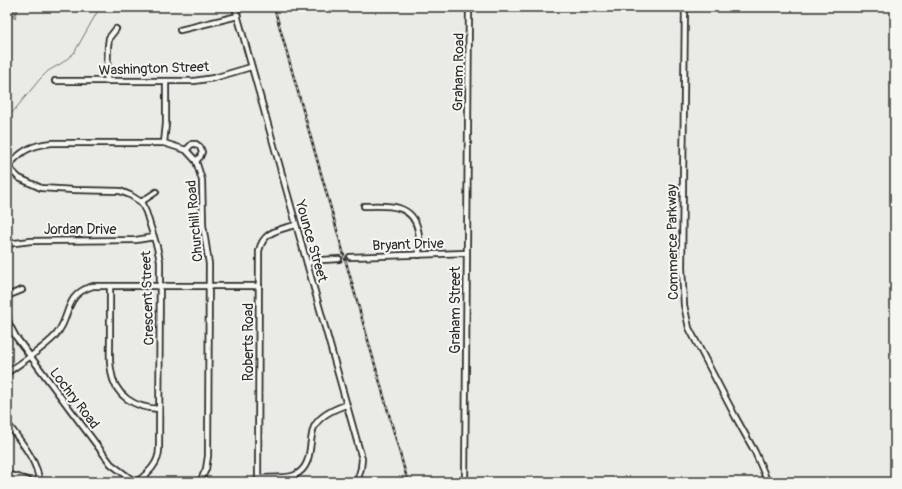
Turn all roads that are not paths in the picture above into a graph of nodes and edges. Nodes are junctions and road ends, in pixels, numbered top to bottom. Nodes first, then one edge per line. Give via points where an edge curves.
1 (235, 7) edge
2 (469, 7) edge
3 (684, 7) edge
4 (238, 16) junction
5 (116, 29) dead end
6 (180, 30) dead end
7 (251, 67) junction
8 (55, 81) dead end
9 (107, 81) junction
10 (166, 81) junction
11 (468, 138) joint
12 (164, 143) junction
13 (186, 150) junction
14 (196, 162) junction
15 (7, 167) edge
16 (156, 192) dead end
17 (141, 202) junction
18 (364, 206) dead end
19 (296, 225) junction
20 (154, 237) junction
21 (7, 244) edge
22 (466, 253) junction
23 (419, 255) junction
24 (350, 257) dead end
25 (339, 259) dead end
26 (307, 263) junction
27 (110, 286) junction
28 (159, 286) junction
29 (208, 286) junction
30 (259, 286) junction
31 (22, 290) dead end
32 (7, 296) edge
33 (7, 314) edge
34 (30, 356) junction
35 (7, 373) edge
36 (346, 405) junction
37 (159, 409) junction
38 (7, 423) edge
39 (7, 474) edge
40 (258, 480) edge
41 (31, 482) edge
42 (38, 482) edge
43 (138, 482) edge
44 (200, 482) edge
45 (358, 482) edge
46 (465, 482) edge
47 (767, 482) edge

1 - 4 street, Younce Street
2 - 11 street, Graham Road
3 - 47 street, Commerce Parkway via 684,305 689,328 755,452
4 - 6 street
4 - 7 street, Younce Street
5 - 9 street via 109,38
7 - 10 street, Washington Street via 204,80
7 - 19 street, Younce Street
8 - 9 street, Washington Street
9 - 10 street, Washington Street
10 - 12 street
11 - 22 street, Graham Street
12 - 13 street
12 - 15 street via 43,144 18,155
13 - 14 street, Churchill Road
13 - 14 street via 192,144 200,147 202,152
14 - 29 street, Churchill Road via 202,180
15 - 17 street via 19,178 41,188 120,191
16 - 17 street
17 - 20 street, Crescent Street
18 - 23 street via 392,206 408,213 419,231
19 - 26 street, Younce Street
19 - 30 street, Roberts Road via 274,232 262,240 259,251
20 - 21 street, Jordan Drive via 136,240 31,241
20 - 28 street, Crescent Street via 160,261
22 - 23 street, Bryant Drive
22 - 46 street, Graham Street
23 - 24 street, Bryant Drive
25 - 26 street
26 - 36 street, Younce Street
27 - 28 street
27 - 34 street via 93,286 76,294 60,330
27 - 37 street via 110,363 115,384 123,396 132,403
28 - 29 street
28 - 37 street, Crescent Street
29 - 30 street
29 - 44 street, Churchill Road via 208,456 206,470
30 - 40 street, Roberts Road
31 - 32 street
33 - 34 street, Lochry Road via 16,337
34 - 35 street
34 - 43 street, Lochry Road via 111,464
36 - 40 street via 329,412 315,426 307,461 297,474 291,477
36 - 45 street, Younce Street via 362,459
37 - 43 street, Crescent Street via 158,458
38 - 42 street via 34,463 38,472
39 - 41 street

